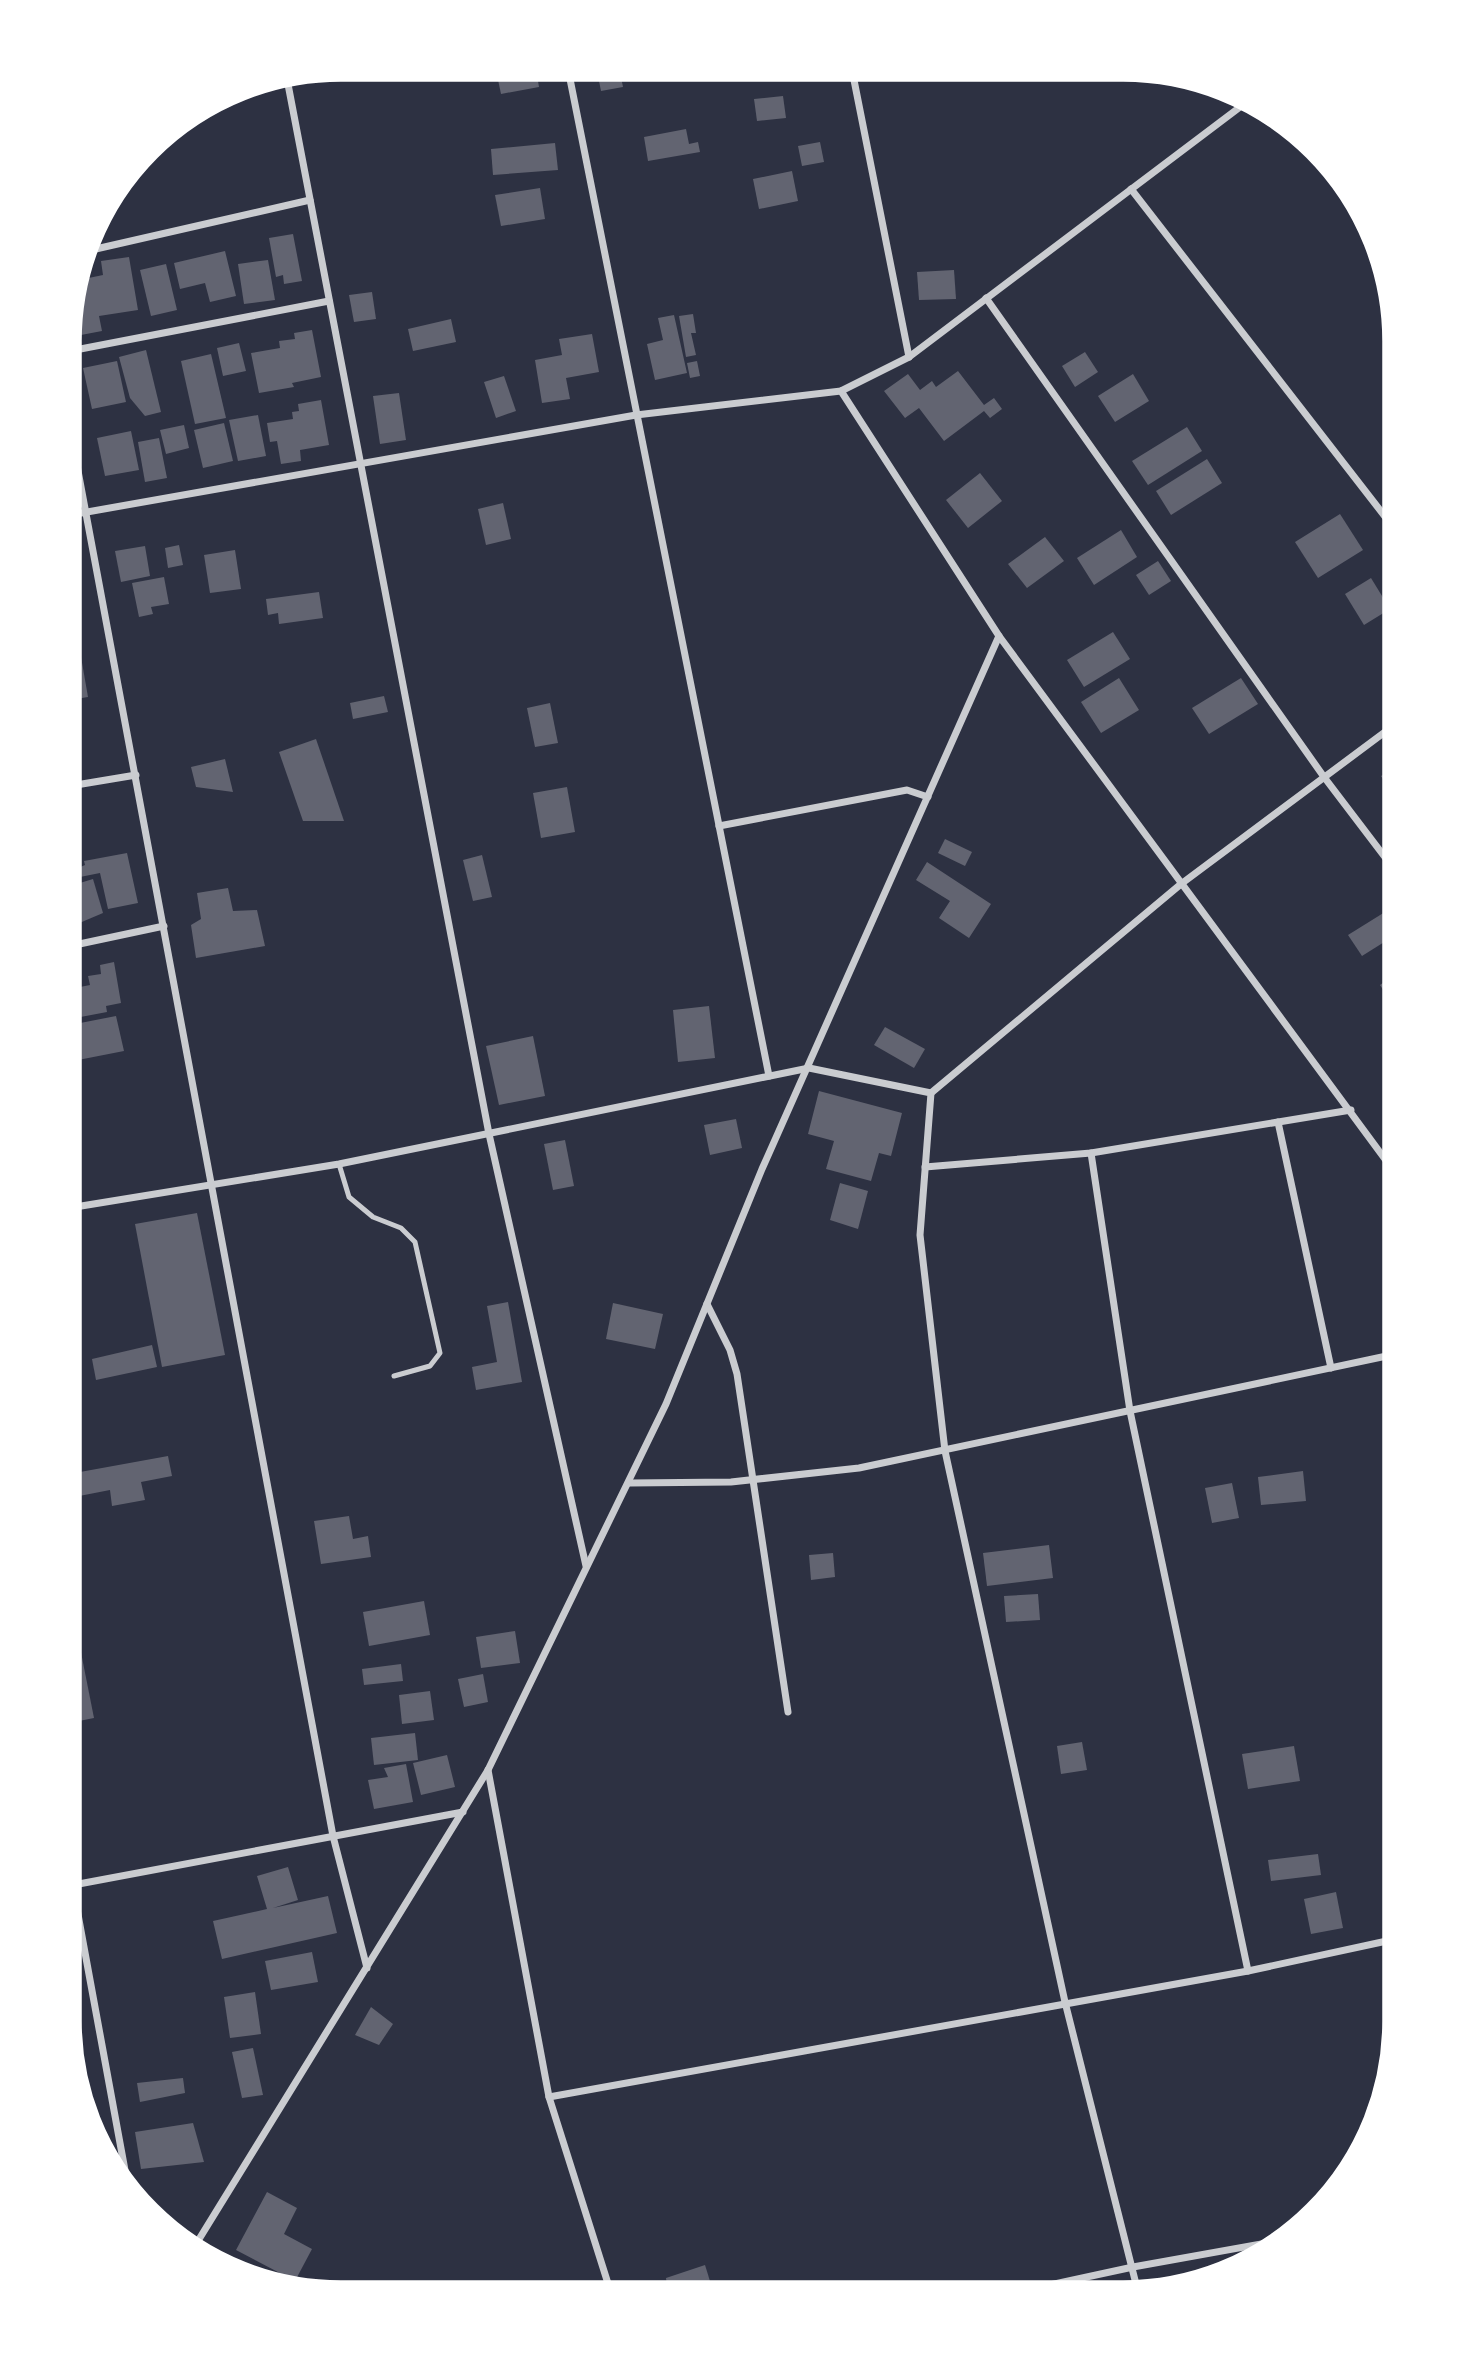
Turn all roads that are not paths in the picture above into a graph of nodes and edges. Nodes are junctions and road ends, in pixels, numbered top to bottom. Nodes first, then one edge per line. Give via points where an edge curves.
1 (570, 80) edge
2 (854, 80) edge
3 (288, 86) edge
4 (1240, 107) edge
5 (1131, 189) junction
6 (310, 200) junction
7 (97, 249) edge
8 (986, 298) junction
9 (329, 300) junction
10 (81, 349) edge
11 (909, 357) junction
12 (841, 391) junction
13 (636, 415) junction
14 (359, 463) junction
15 (81, 485) edge
16 (86, 511) junction
17 (81, 512) edge
18 (1384, 515) edge
19 (999, 636) junction
20 (1384, 733) edge
21 (136, 775) junction
22 (1324, 777) junction
23 (81, 784) edge
24 (928, 797) junction
25 (719, 826) junction
26 (1384, 857) edge
27 (1181, 884) junction
28 (164, 926) junction
29 (81, 944) edge
30 (809, 1068) junction
31 (769, 1076) junction
32 (931, 1093) junction
33 (1351, 1110) junction
34 (1278, 1122) junction
35 (489, 1134) junction
36 (1091, 1153) junction
37 (1384, 1157) edge
38 (339, 1164) junction
39 (925, 1167) junction
40 (214, 1184) junction
41 (81, 1206) edge
42 (707, 1304) junction
43 (1384, 1357) edge
44 (1331, 1368) junction
45 (394, 1376) dead end
46 (1130, 1411) junction
47 (945, 1451) junction
48 (752, 1480) junction
49 (630, 1483) junction
50 (586, 1567) junction
51 (788, 1712) dead end
52 (488, 1770) junction
53 (463, 1812) junction
54 (333, 1836) junction
55 (81, 1883) edge
56 (81, 1938) edge
57 (1384, 1942) edge
58 (367, 1968) junction
59 (1248, 1971) junction
60 (1065, 2002) junction
61 (549, 2097) junction
62 (124, 2167) edge
63 (198, 2240) edge
64 (1260, 2244) edge
65 (1133, 2267) junction
66 (608, 2282) edge
67 (1064, 2282) edge
68 (1136, 2282) edge

1 - 13 street
2 - 11 street
3 - 6 street
4 - 5 street
5 - 8 street
5 - 18 street
6 - 7 street
6 - 9 street
8 - 11 street
8 - 22 street
9 - 10 street
9 - 14 street
11 - 12 street
12 - 13 street
12 - 19 street
13 - 14 street
13 - 25 street
14 - 16 street
14 - 35 street
15 - 16 street
16 - 17 street
16 - 21 street
19 - 24 street
19 - 27 street
20 - 22 street
21 - 23 street
21 - 28 street
22 - 26 street
22 - 27 street
24 - 25 street via 907,790
24 - 30 street
25 - 31 street
27 - 32 street
27 - 33 street
28 - 29 street
28 - 40 street
30 - 31 street
30 - 32 street
30 - 42 street
31 - 35 street
32 - 39 street
33 - 34 street
33 - 37 street
34 - 36 street
34 - 44 street
35 - 38 street
35 - 50 street
36 - 39 street
36 - 46 street
38 - 40 street
38 - 45 lane via 349,1197 373,1217 401,1228 415,1242 440,1353 430,1366
39 - 47 street via 920,1235
40 - 41 street
40 - 54 street
42 - 48 street via 737,1374
42 - 49 street
43 - 44 street
44 - 46 street
46 - 47 street
46 - 59 street
47 - 48 street via 859,1468
47 - 60 street
48 - 49 street
48 - 51 street
49 - 50 street
50 - 52 street
52 - 53 street
52 - 61 street
53 - 54 street
53 - 58 street
54 - 55 street
54 - 58 street
56 - 62 street
57 - 59 street
58 - 63 street
59 - 60 street
60 - 61 street
60 - 65 street
61 - 66 street
64 - 65 street
65 - 67 street
65 - 68 street

